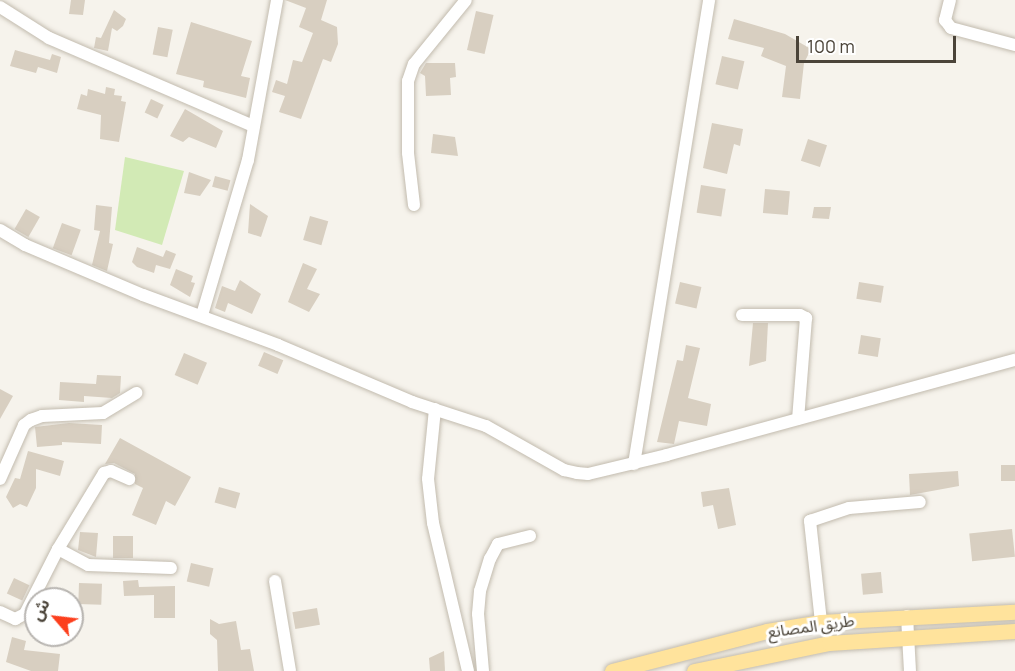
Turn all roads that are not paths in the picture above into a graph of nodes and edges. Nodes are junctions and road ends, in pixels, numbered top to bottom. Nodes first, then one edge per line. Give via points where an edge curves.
1 (277, 0) edge
2 (466, 0) edge
3 (709, 0) edge
4 (950, 0) edge
5 (0, 7) edge
6 (1015, 45) edge
7 (253, 126) junction
8 (414, 206) dead end
9 (0, 230) edge
10 (202, 315) junction
11 (742, 315) dead end
12 (1015, 360) edge
13 (136, 393) dead end
14 (435, 409) junction
15 (798, 419) junction
16 (634, 464) junction
17 (0, 479) edge
18 (129, 479) dead end
19 (920, 502) dead end
20 (530, 536) dead end
21 (58, 549) junction
22 (171, 568) dead end
23 (275, 581) dead end
24 (0, 612) edge
25 (1015, 612) edge
26 (906, 616) junction
27 (821, 622) junction
28 (1015, 631) edge
29 (906, 637) junction
30 (290, 671) edge
31 (468, 671) edge
32 (483, 671) edge
33 (612, 671) edge
34 (694, 671) edge
35 (910, 671) edge

1 - 7 street
2 - 8 street via 414,64 408,81 408,153
3 - 16 street
4 - 6 street via 945,20 951,27
5 - 7 street via 58,42
7 - 10 street via 248,160
9 - 10 street via 67,263
10 - 14 street
11 - 15 street via 806,318
12 - 15 street
13 - 17 street via 103,413 32,420 24,425
14 - 16 street via 502,433 564,470 588,474
14 - 31 street via 428,479 433,523
15 - 16 street
18 - 21 street via 111,471 104,473
19 - 27 street via 849,508 810,520
20 - 32 street via 498,544 490,559 478,614
21 - 22 street via 88,565
21 - 24 street via 25,614 15,619
23 - 30 street
25 - 26 main road, طريق المصانع
26 - 27 main road, طريق المصانع
26 - 29 street
27 - 33 main road, طريق المصانع via 767,631
28 - 29 main road, طريق المصانع
29 - 34 main road, طريق المصانع via 829,643
29 - 35 street

